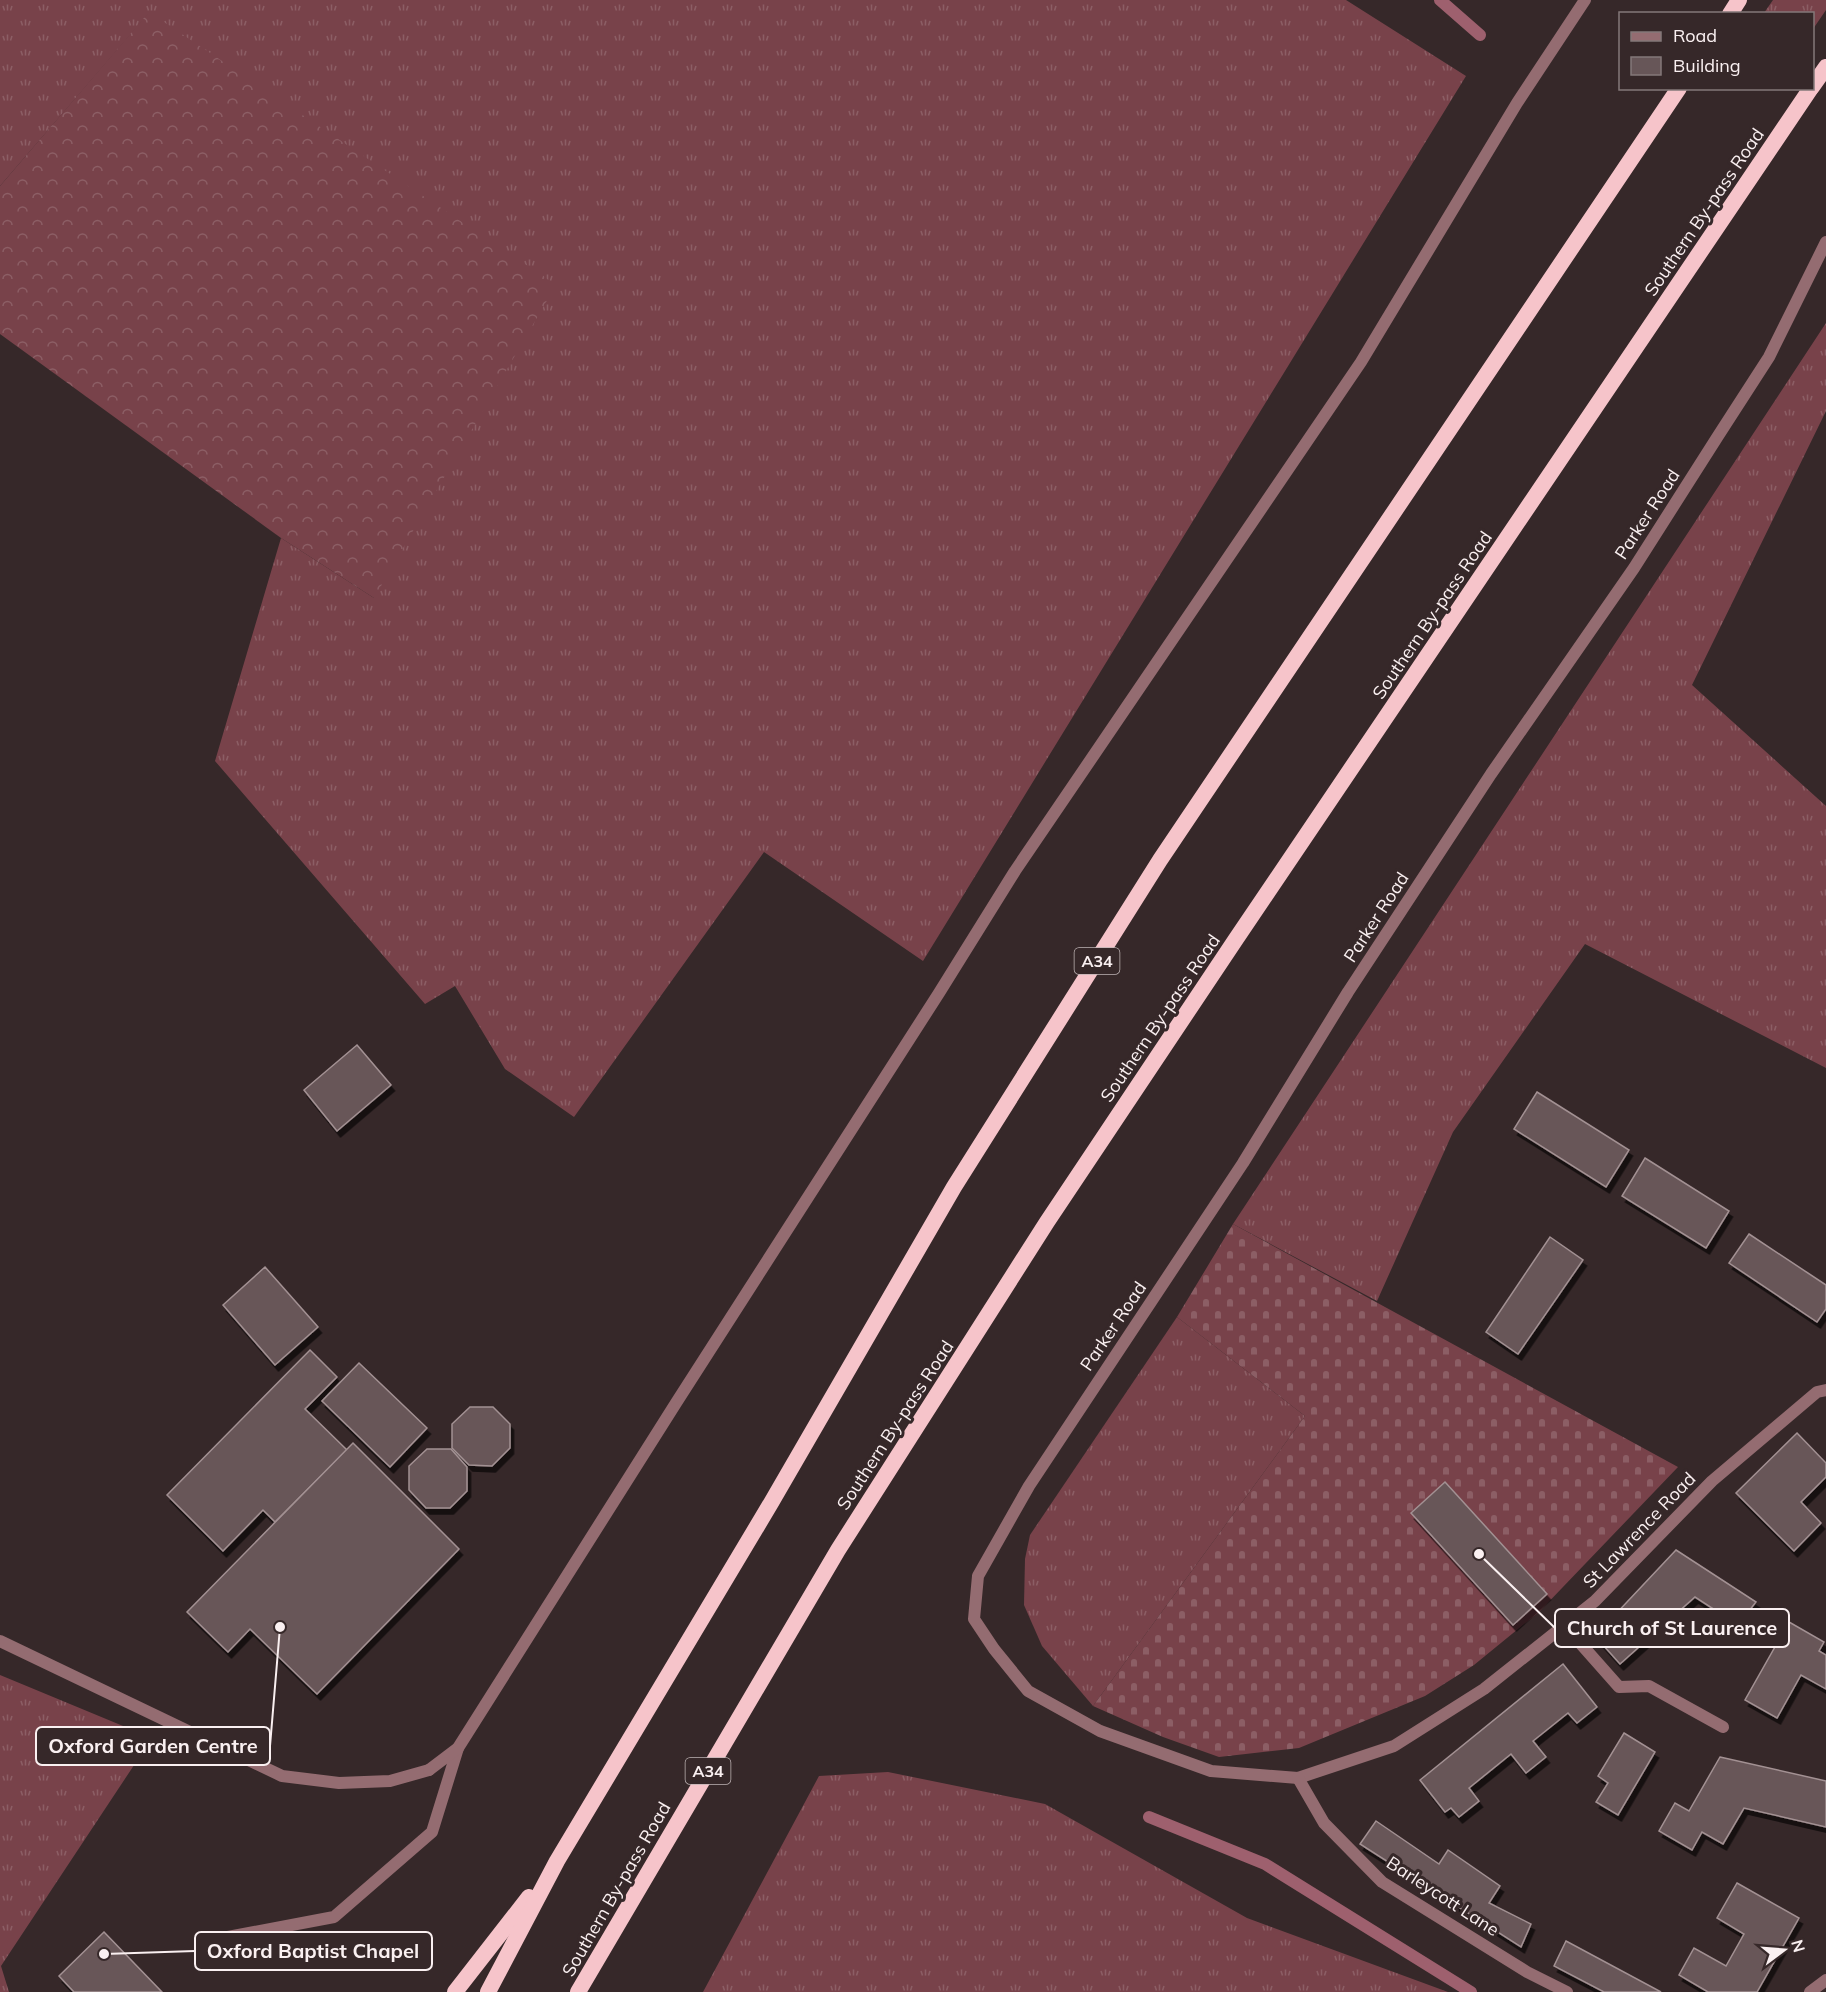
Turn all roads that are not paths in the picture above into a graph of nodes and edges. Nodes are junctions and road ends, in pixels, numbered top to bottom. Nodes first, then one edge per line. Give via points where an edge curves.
1 (1585, 0) edge
2 (1826, 67) edge
3 (1814, 85) edge
4 (1678, 90) edge
5 (1811, 90) edge
6 (1826, 242) edge
7 (1826, 1390) edge
8 (974, 1619) joint
9 (1565, 1626) junction
10 (0, 1641) edge
11 (1723, 1727) dead end
12 (458, 1749) junction
13 (1298, 1778) junction
14 (557, 1861) junction
15 (228, 1937) dead end
16 (1826, 1980) edge
17 (455, 1992) edge
18 (488, 1992) edge
19 (578, 1992) edge
20 (1567, 1992) edge
21 (1810, 1992) edge

1 - 12 street via 1517,103 1361,362 1015,871
2 - 3 highway, Southern By-pass Road / A34
4 - 14 highway, A34 via 1160,860 954,1187
5 - 19 highway, Southern By-pass Road / A34 via 1047,1222 838,1550
6 - 8 street, Parker Road via 1769,357 1634,568 1491,774 1361,972 1244,1163 1029,1486 978,1576
7 - 9 street, St Lawrence Road via 1817,1392 1712,1481 1595,1601
8 - 13 street, St Lawrence Road via 1028,1691 1100,1731 1211,1771
9 - 11 street via 1619,1687 1649,1686
9 - 13 street, St Lawrence Road via 1484,1689 1394,1746
10 - 12 street via 282,1776 339,1783 390,1781 429,1770
12 - 15 street via 432,1832 334,1917
13 - 20 street, Barleycott Lane via 1324,1823 1382,1882 1527,1972
14 - 17 highway
14 - 18 highway, A34
16 - 21 street

